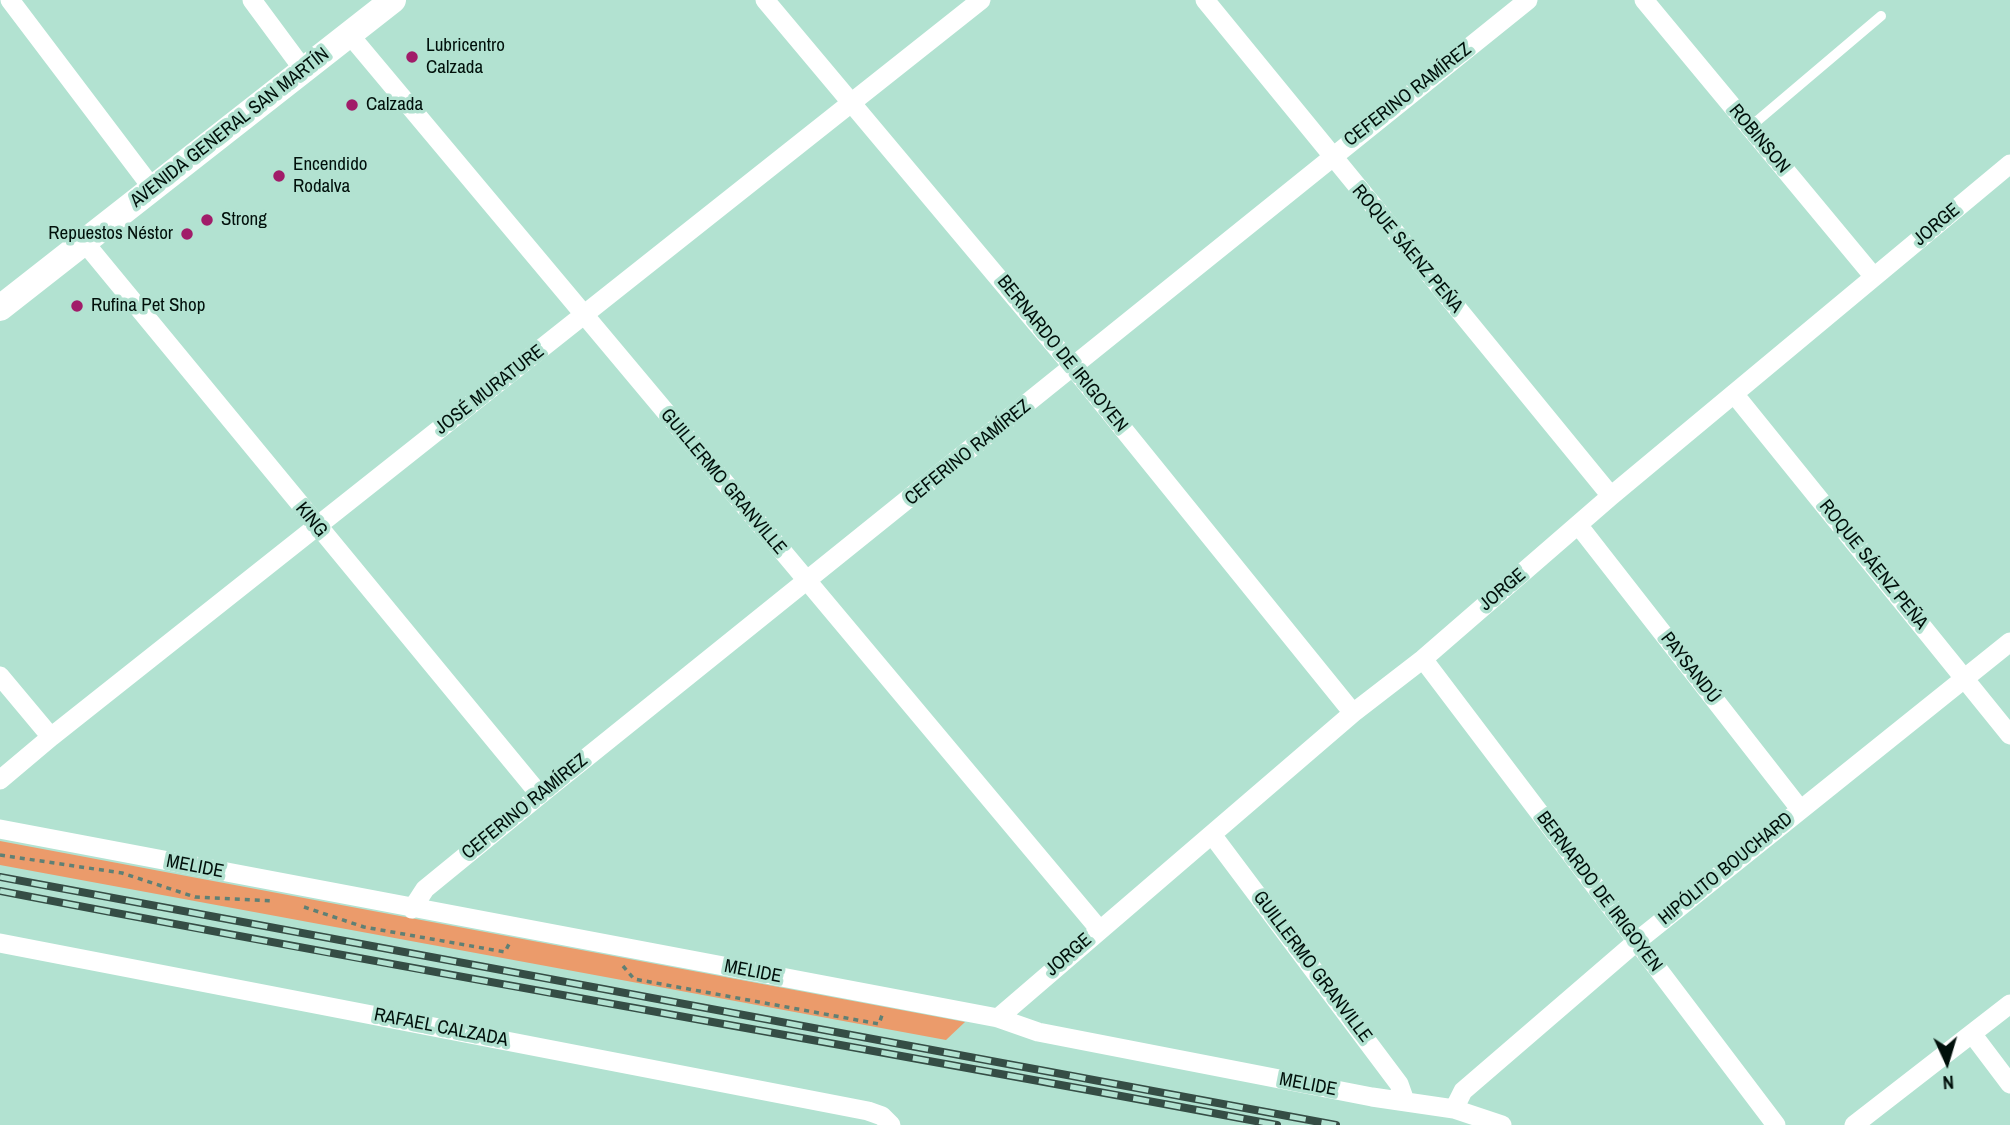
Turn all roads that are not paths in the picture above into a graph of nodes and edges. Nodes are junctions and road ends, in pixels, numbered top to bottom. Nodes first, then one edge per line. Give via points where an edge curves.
1 (10, 0) edge
2 (252, 0) edge
3 (393, 0) edge
4 (765, 0) edge
5 (981, 0) edge
6 (1205, 0) edge
7 (1528, 0) edge
8 (1644, 0) edge
9 (1881, 16) dead end
10 (349, 34) junction
11 (303, 69) junction
12 (853, 102) junction
13 (1749, 127) junction
14 (1331, 157) junction
15 (2010, 164) edge
16 (153, 189) junction
17 (85, 243) junction
18 (1874, 278) junction
19 (0, 308) edge
20 (583, 316) junction
21 (1073, 367) junction
22 (1735, 395) junction
23 (1611, 496) junction
24 (1579, 526) junction
25 (316, 527) junction
26 (807, 582) junction
27 (2010, 642) edge
28 (1423, 659) junction
29 (0, 676) edge
30 (1965, 678) junction
31 (1353, 713) junction
32 (2010, 735) edge
33 (51, 737) junction
34 (0, 780) edge
35 (540, 795) junction
36 (1800, 809) junction
37 (0, 829) edge
38 (1213, 836) junction
39 (412, 908) junction
40 (1099, 929) junction
41 (1636, 942) junction
42 (0, 943) edge
43 (2010, 1004) edge
44 (998, 1018) junction
45 (1973, 1035) junction
46 (2010, 1084) edge
47 (1405, 1101) junction
48 (1454, 1109) junction
49 (881, 1122) edge
50 (1502, 1125) edge
51 (1776, 1125) edge
52 (1854, 1125) edge

1 - 16 street
2 - 11 street
3 - 10 main road, AVENIDA GENERAL SAN MARTÍN
4 - 12 street, BERNARDO DE IRIGOYEN
5 - 12 street, JOSÉ MURATURE
6 - 14 street, ROQUE SÁENZ PEÑA
7 - 14 street, CEFERINO RAMÍREZ
8 - 13 street, ROBINSON
9 - 13 lane
10 - 11 main road, AVENIDA GENERAL SAN MARTÍN
10 - 20 street, GUILLERMO GRANVILLE
11 - 16 main road, AVENIDA GENERAL SAN MARTÍN
12 - 20 street, JOSÉ MURATURE
12 - 21 street, BERNARDO DE IRIGOYEN
13 - 18 street, ROBINSON
14 - 21 street, CEFERINO RAMÍREZ
14 - 23 street, ROQUE SÁENZ PEÑA
15 - 18 street, JORGE
16 - 17 main road, AVENIDA GENERAL SAN MARTÍN
17 - 19 main road, AVENIDA GENERAL SAN MARTÍN
17 - 25 street, KING
18 - 22 street, JORGE
20 - 25 street, JOSÉ MURATURE
20 - 26 street, GUILLERMO GRANVILLE
21 - 26 street, CEFERINO RAMÍREZ
21 - 31 street, BERNARDO DE IRIGOYEN
22 - 23 street, JORGE
22 - 30 street, ROQUE SÁENZ PEÑA
23 - 24 street, JORGE
24 - 28 street, JORGE
24 - 36 street, PAYSANDÚ
25 - 33 street, JOSÉ MURATURE
25 - 35 street, KING
26 - 35 street, CEFERINO RAMÍREZ
26 - 40 street, GUILLERMO GRANVILLE
27 - 30 street, HIPÓLITO BOUCHARD
28 - 31 street, JORGE
28 - 41 street, BERNARDO DE IRIGOYEN
29 - 33 street
30 - 32 street, ROQUE SÁENZ PEÑA
30 - 36 street, HIPÓLITO BOUCHARD
31 - 38 street, JORGE
33 - 34 street, JOSÉ MURATURE
35 - 39 street, CEFERINO RAMÍREZ via 425,889
36 - 41 street, HIPÓLITO BOUCHARD
37 - 39 street, MELIDE
38 - 40 street, JORGE
38 - 47 street, GUILLERMO GRANVILLE via 1399,1084
39 - 44 street, MELIDE
40 - 44 street, JORGE
41 - 48 street, HIPÓLITO BOUCHARD via 1463,1091
41 - 51 street, BERNARDO DE IRIGOYEN
42 - 49 street, RAFAEL CALZADA via 868,1111
43 - 45 street
44 - 47 street, MELIDE via 1038,1032
45 - 46 street
45 - 52 street
47 - 48 street, MELIDE
48 - 50 street, MELIDE

